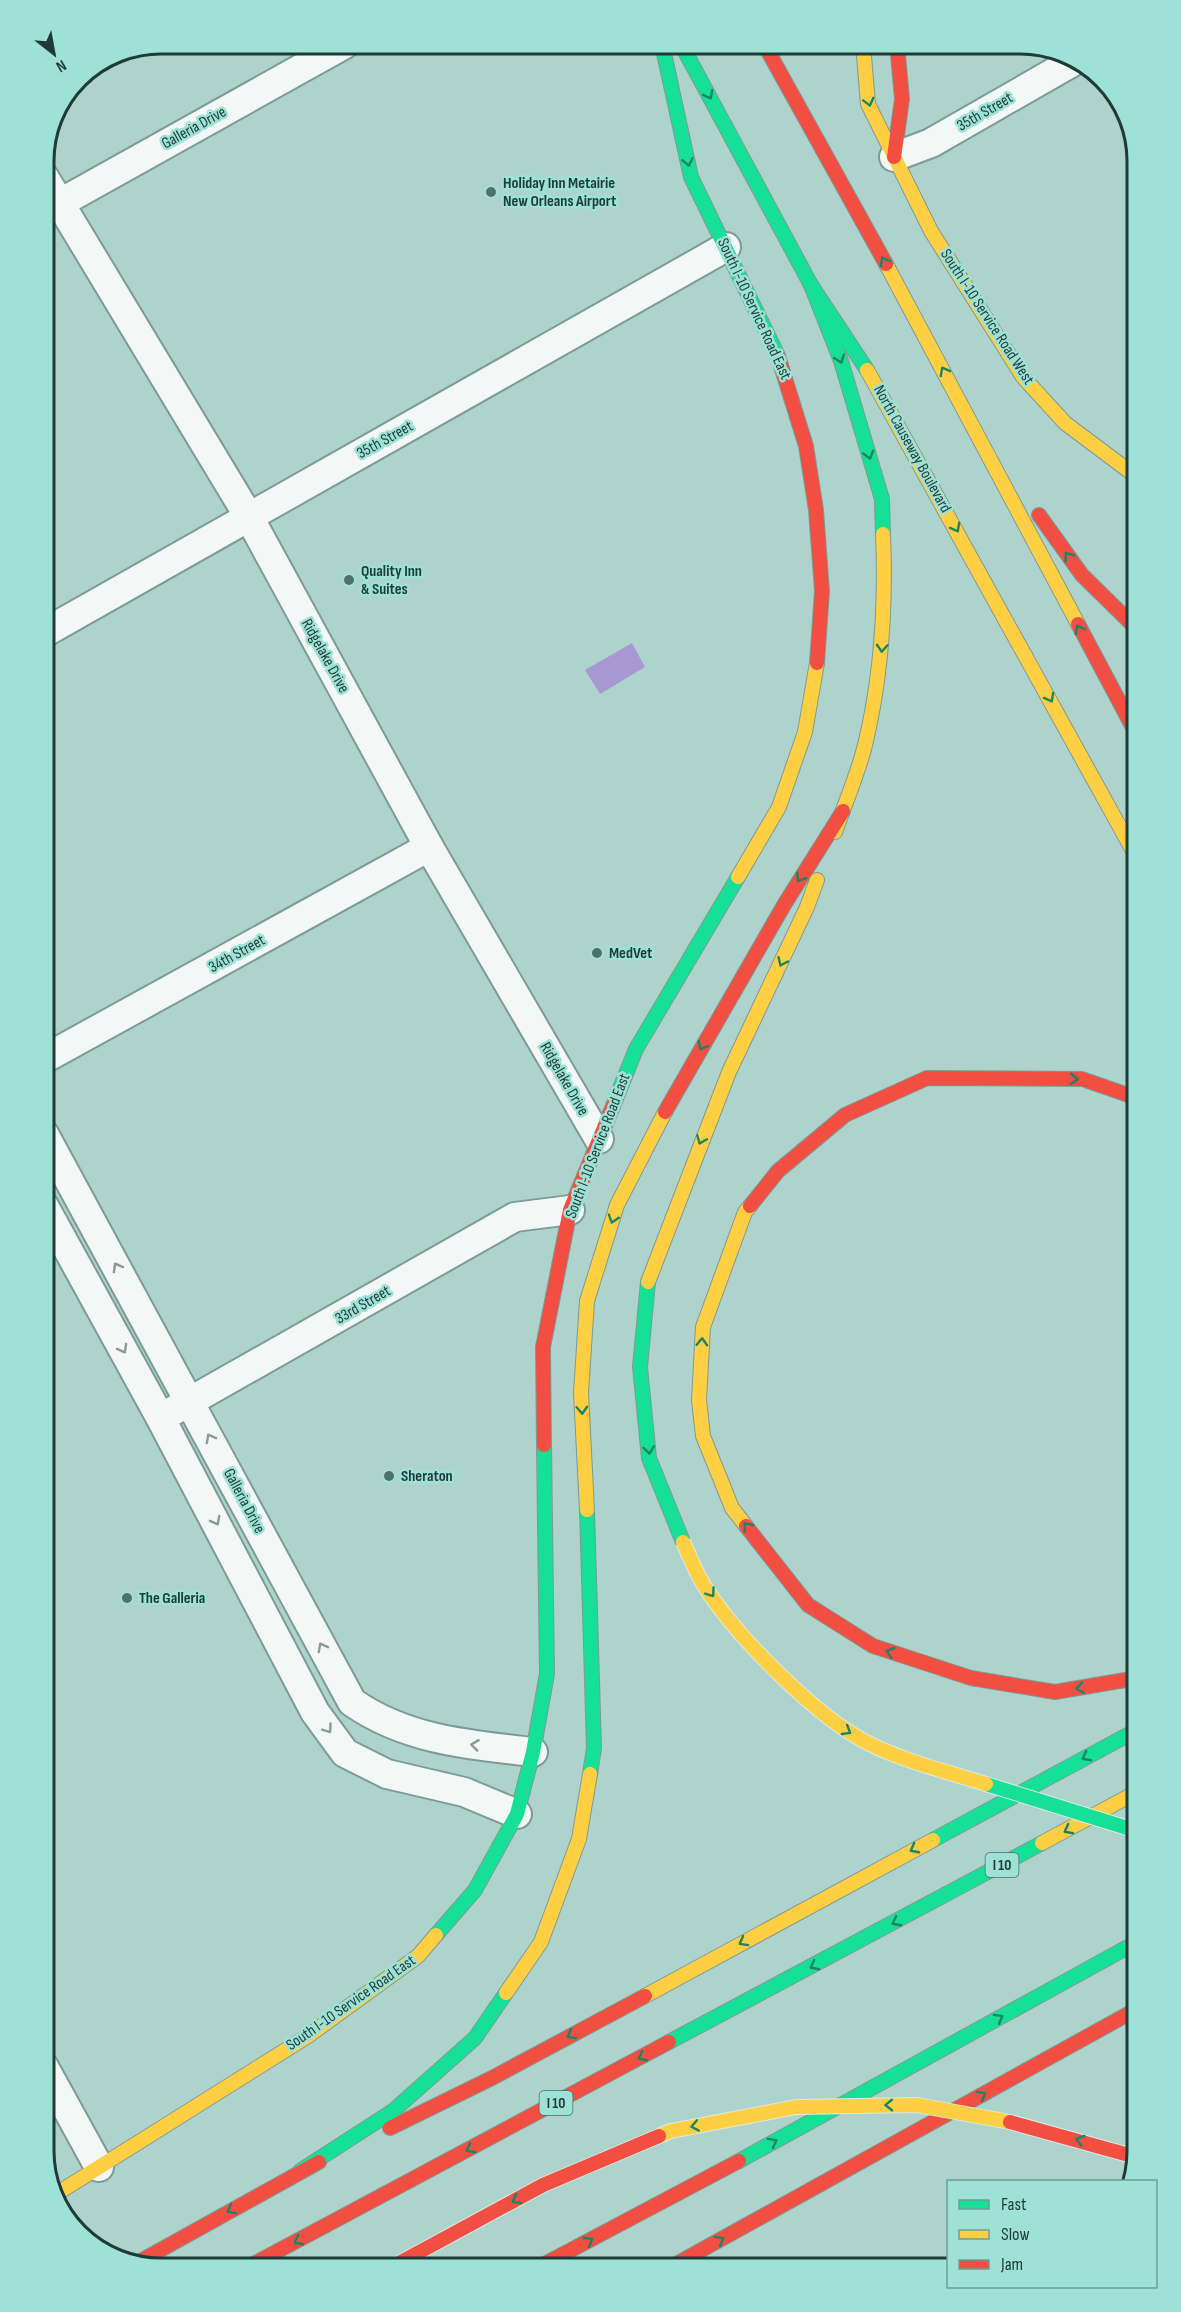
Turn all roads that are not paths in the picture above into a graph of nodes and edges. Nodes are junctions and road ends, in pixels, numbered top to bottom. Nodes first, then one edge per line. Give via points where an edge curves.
1 (327, 54) edge
2 (664, 54) edge
3 (686, 54) edge
4 (769, 54) edge
5 (863, 54) edge
6 (898, 54) edge
7 (1067, 65) edge
8 (894, 157) junction
9 (54, 206) edge
10 (54, 213) edge
11 (726, 248) junction
12 (811, 285) junction
13 (971, 422) junction
14 (1127, 464) edge
15 (249, 517) junction
16 (1127, 618) edge
17 (54, 627) edge
18 (1127, 717) edge
19 (843, 811) junction
20 (1127, 840) edge
21 (429, 848) junction
22 (54, 1054) edge
23 (1127, 1095) edge
24 (599, 1139) junction
25 (54, 1152) edge
26 (570, 1210) junction
27 (54, 1224) edge
28 (191, 1402) junction
29 (160, 1417) junction
30 (1127, 1680) edge
31 (1127, 1735) edge
32 (533, 1752) junction
33 (1127, 1797) edge
34 (517, 1814) junction
35 (1127, 1828) edge
36 (1127, 1947) edge
37 (1127, 2015) edge
38 (54, 2085) edge
39 (1127, 2154) edge
40 (99, 2167) junction
41 (300, 2171) junction
42 (62, 2191) edge
43 (642, 2213) junction
44 (612, 2245) dead end
45 (148, 2257) edge
46 (265, 2258) edge
47 (408, 2258) edge
48 (556, 2258) edge
49 (687, 2258) edge

1 - 9 street, Galleria Drive
2 -> 11 main road, South I-10 Service Road East via 691,177
3 -> 12 main road, North Causeway Boulevard
13 -> 4 main road
5 -> 8 main road, South I-10 Service Road West via 868,104
6 - 8 main road via 902,99
7 - 8 street, 35th Street via 931,143
8 - 14 main road, South I-10 Service Road West via 931,231 1023,377 1065,423
10 - 15 street, Ridgelake Drive
11 - 15 street, 35th Street
11 - 24 main road, South I-10 Service Road East via 783,365 806,446 822,591 816,677 805,732 779,807 636,1049
12 -> 19 main road via 841,361 882,499 885,575 881,661 865,746
12 -> 20 main road, North Causeway Boulevard via 877,385
16 -> 13 main road via 1082,575
18 -> 13 main road
15 - 17 street, 35th Street
15 - 21 street, Ridgelake Drive
19 -> 35 main road, bridge via 807,907 721,1092 648,1279 640,1367 649,1458 705,1587 769,1664 837,1725 869,1744 918,1763
19 -> 41 main road via 667,1108 617,1205 587,1301 581,1393 594,1748 579,1839 541,1942 475,2038 393,2111
21 - 22 street, 34th Street
21 - 24 street, Ridgelake Drive
30 -> 23 main road via 1055,1692 971,1678 873,1646 808,1605 732,1508 703,1436 699,1400 703,1327 745,1212 778,1171 845,1115 927,1078 1082,1079
24 - 26 main road, South I-10 Service Road East
28 -> 25 street, Galleria Drive
26 - 28 street, 33rd Street via 515,1217
26 - 32 main road, South I-10 Service Road East via 543,1347 547,1674
27 -> 29 street, Galleria Drive
28 - 29 street, 33rd Street
32 -> 28 street, Galleria Drive via 440,1741 371,1716 352,1702
29 -> 34 street, Galleria Drive via 315,1712 345,1753 387,1774 464,1792
31 -> 41 main road via 492,2078
32 - 34 main road, South I-10 Service Road East
33 -> 46 main road, I 10
34 - 40 main road, South I-10 Service Road East via 476,1890 418,1956 308,2036
43 -> 36 main road
49 -> 37 main road
38 - 40 street
39 -> 47 main road, bridge via 1028,2125 917,2105 796,2107 671,2131 543,2185
40 - 42 main road, South I-10 Service Road East
41 -> 45 main road
43 - 44 main road
48 -> 43 main road

